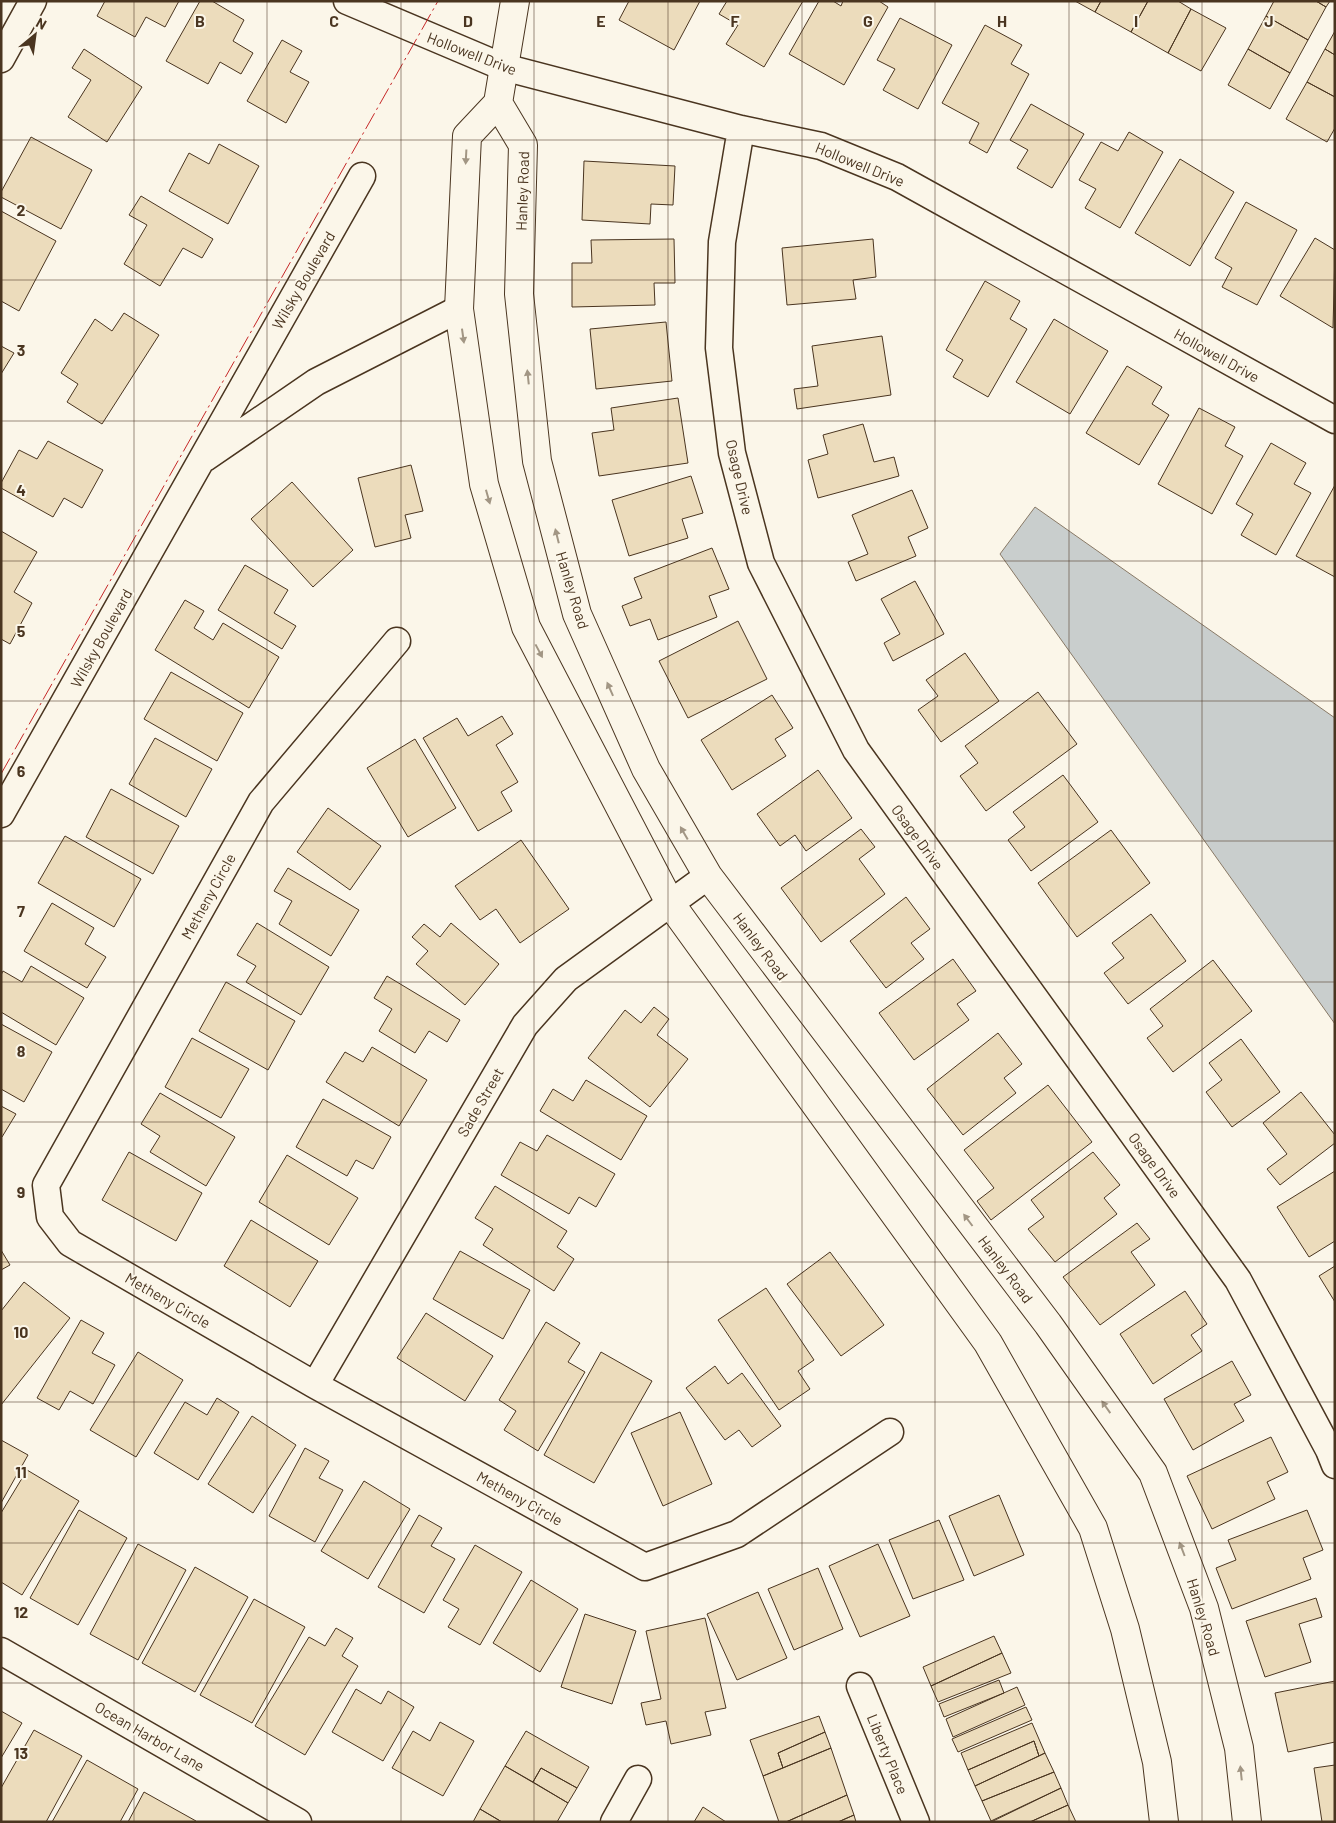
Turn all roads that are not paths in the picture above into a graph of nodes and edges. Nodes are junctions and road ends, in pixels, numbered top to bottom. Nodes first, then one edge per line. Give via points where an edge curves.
1 (33, 1) edge
2 (347, 1) edge
3 (515, 1) edge
4 (1, 58) edge
5 (503, 67) junction
6 (498, 103) junction
7 (741, 130) junction
8 (362, 176) dead end
9 (459, 309) junction
10 (1335, 420) edge
11 (200, 461) junction
12 (397, 641) dead end
13 (1, 814) edge
14 (708, 876) junction
15 (670, 903) junction
16 (315, 1385) junction
17 (890, 1432) dead end
18 (1335, 1465) edge
19 (1, 1651) edge
20 (860, 1686) dead end
21 (638, 1778) dead end
22 (298, 1822) edge
23 (614, 1822) edge
24 (916, 1822) edge
25 (1164, 1822) edge
26 (1247, 1822) edge

1 - 4 street
2 - 5 street, Hollowell Drive
3 - 5 main road
5 - 6 main road
5 - 7 street, Hollowell Drive
6 -> 9 main road via 467,136
14 -> 6 main road, Hanley Road via 646,768 577,614 537,461 519,294 523,145
7 - 10 street, Hollowell Drive via 821,146 897,177
7 - 18 street, Osage Drive via 722,242 719,348 732,453 762,563 856,750 1238,1280
8 - 11 street, Wilsky Boulevard
9 - 11 street, Wilsky Boulevard via 316,382
9 -> 15 main road via 484,484 526,627
11 - 13 street, Wilsky Boulevard
12 - 16 street, Metheny Circle via 261,802 46,1184 50,1217 70,1243
14 - 15 street, Sade Street
26 -> 14 main road, Hanley Road via 1239,1748 1204,1608 1153,1474 1048,1324
15 - 16 street, Sade Street via 566,979 525,1025
15 - 25 main road via 988,1343 1093,1528 1125,1629 1155,1753
16 - 17 street, Metheny Circle via 645,1567 737,1534
19 - 22 street, Ocean Harbor Lane
20 - 24 street, Liberty Place
21 - 23 street

